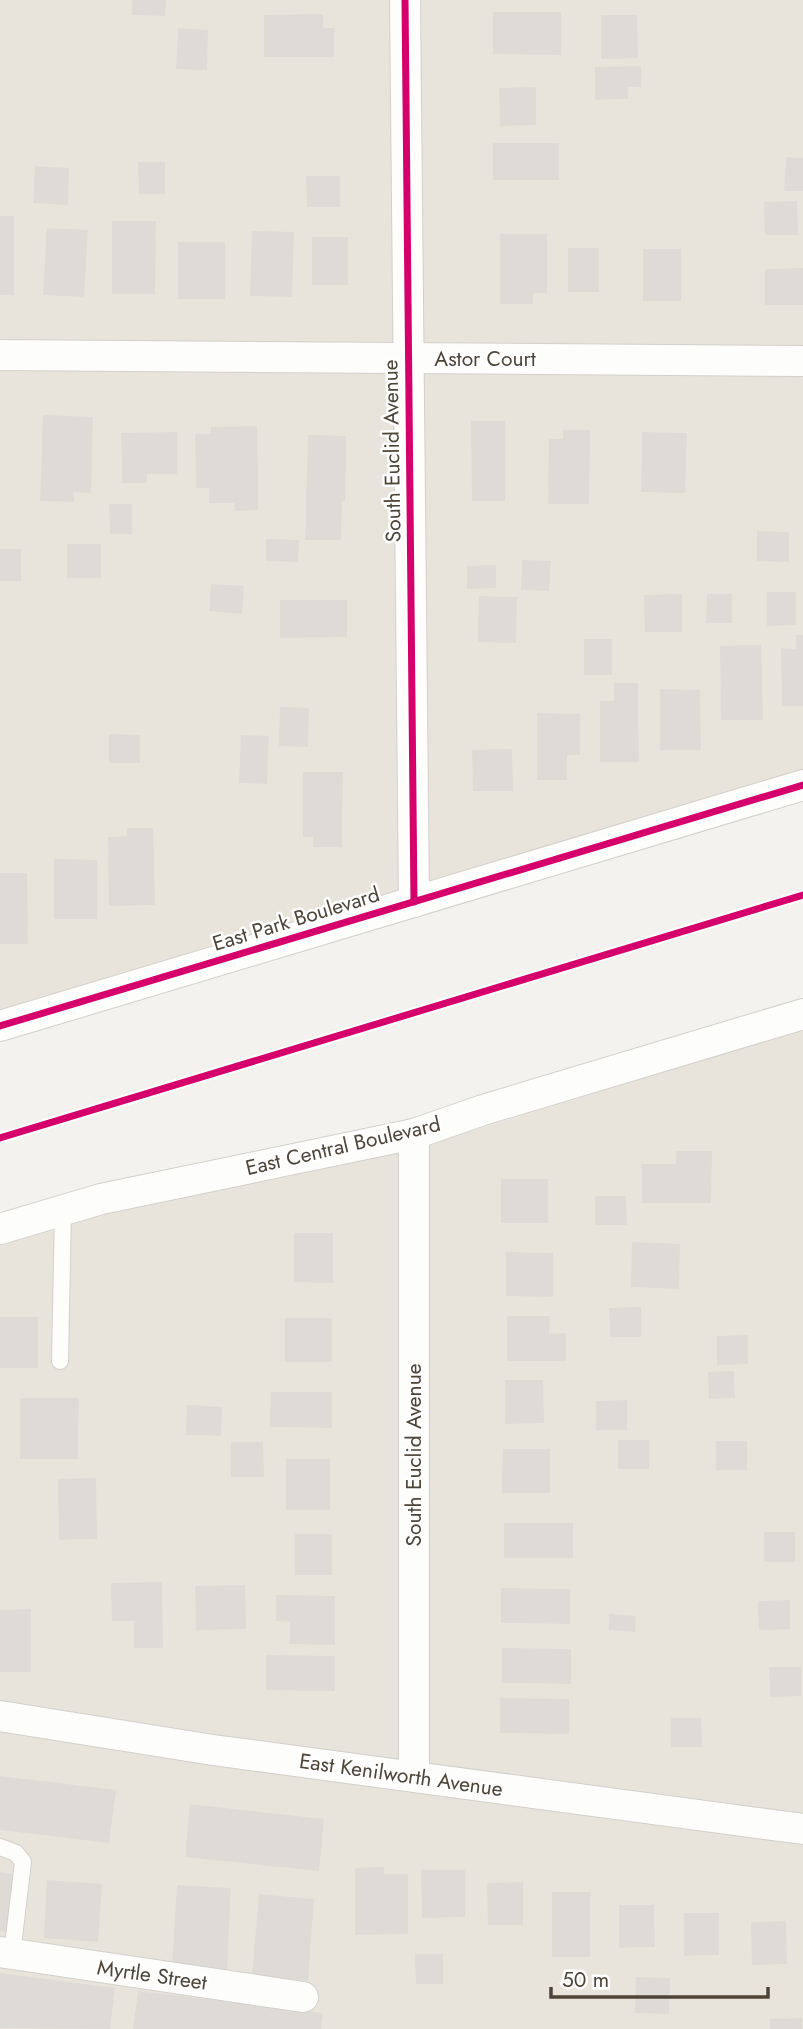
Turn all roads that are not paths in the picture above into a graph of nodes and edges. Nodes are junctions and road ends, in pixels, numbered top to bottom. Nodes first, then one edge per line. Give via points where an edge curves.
1 (405, 0) edge
2 (0, 355) edge
3 (408, 358) junction
4 (803, 361) edge
5 (803, 785) edge
6 (414, 902) junction
7 (803, 1014) edge
8 (0, 1026) edge
9 (414, 1134) junction
10 (63, 1210) junction
11 (0, 1229) edge
12 (60, 1361) dead end
13 (0, 1716) edge
14 (414, 1776) junction
15 (803, 1829) edge
16 (0, 1847) edge
17 (6, 1953) edge
18 (303, 1997) dead end

1 - 3 street, South Euclid Avenue
2 - 3 street, Astor Court
3 - 4 street, Astor Court
3 - 6 street, South Euclid Avenue
5 - 6 street, East Park Boulevard
6 - 8 street, East Park Boulevard
7 - 9 street, East Central Boulevard
9 - 10 street, East Central Boulevard
9 - 14 street, South Euclid Avenue
10 - 11 street, East Central Boulevard
10 - 12 lane
13 - 14 street, East Kenilworth Avenue
14 - 15 street, East Kenilworth Avenue
16 - 17 lane via 16,1853 23,1862
17 - 18 street, Myrtle Street

